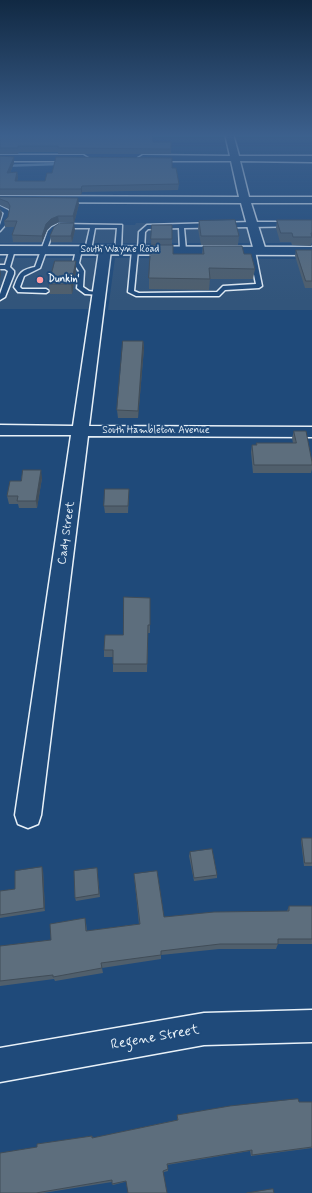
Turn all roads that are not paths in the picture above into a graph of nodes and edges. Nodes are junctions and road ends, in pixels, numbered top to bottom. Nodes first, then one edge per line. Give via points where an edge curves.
1 (243, 190) edge
2 (0, 199) edge
3 (246, 199) junction
4 (312, 200) edge
5 (0, 208) edge
6 (252, 224) junction
7 (312, 224) edge
8 (93, 226) junction
9 (181, 226) junction
10 (0, 229) edge
11 (6, 250) edge
12 (44, 250) junction
13 (97, 250) junction
14 (138, 250) junction
15 (183, 250) junction
16 (256, 251) junction
17 (312, 251) edge
18 (3, 267) edge
19 (46, 291) dead end
20 (100, 294) junction
21 (0, 298) edge
22 (0, 430) edge
23 (81, 430) junction
24 (312, 432) edge
25 (28, 815) dead end
26 (312, 1026) edge
27 (0, 1065) edge

1 - 3 street
2 - 3 street
3 - 4 street
3 - 6 street
5 - 10 lane via 7,213
6 - 7 lane
6 - 9 lane
6 - 16 street
8 - 12 lane via 54,228
8 - 13 lane
8 - 13 lane via 120,226
9 - 14 lane via 145,228
9 - 15 lane
11 - 12 main road, South Wayne Road
11 - 18 lane
12 - 13 main road, South Wayne Road
12 - 19 lane via 38,268 21,275 18,289
13 - 14 main road, South Wayne Road
13 - 20 street, Cady Street
13 - 20 lane via 76,263 82,270 80,288 87,293
14 - 15 main road, South Wayne Road
14 - 16 lane via 131,292 138,295 219,294 223,288 259,286
15 - 16 main road, South Wayne Road
16 - 17 main road, South Wayne Road
18 - 21 lane via 11,271 11,274
20 - 23 street, Cady Street
22 - 23 street, South Hambleton Avenue
23 - 24 street, South Hambleton Avenue
23 - 25 street, Cady Street
26 - 27 street, Regene Street via 204,1029

